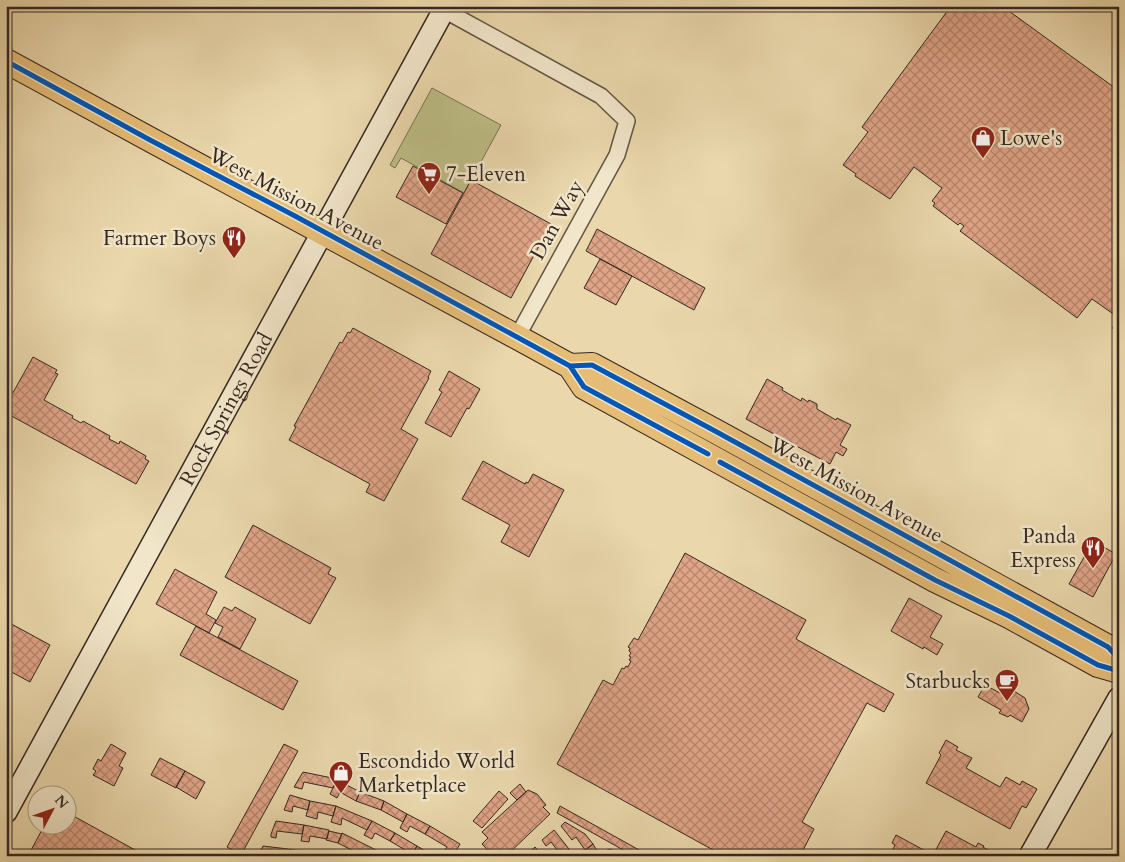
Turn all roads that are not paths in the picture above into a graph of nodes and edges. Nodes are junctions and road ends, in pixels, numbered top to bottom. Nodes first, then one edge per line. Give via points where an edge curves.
1 (446, 8) edge
2 (6, 61) edge
3 (324, 232) junction
4 (516, 337) junction
5 (570, 366) junction
6 (1119, 660) edge
7 (1119, 671) edge
8 (1119, 698) edge
9 (6, 812) edge
10 (1030, 856) edge

1 - 3 street, Rock Springs Road
1 - 4 street, Dan Way via 601,96 627,121 617,155
2 - 3 main road, West Mission Avenue
3 - 4 main road, West Mission Avenue
3 - 9 street, Rock Springs Road
4 - 5 main road, West Mission Avenue
5 - 6 main road, West Mission Avenue via 592,365 684,413 1108,647
5 - 7 main road, West Mission Avenue via 584,387 935,580 1098,665
8 - 10 street

